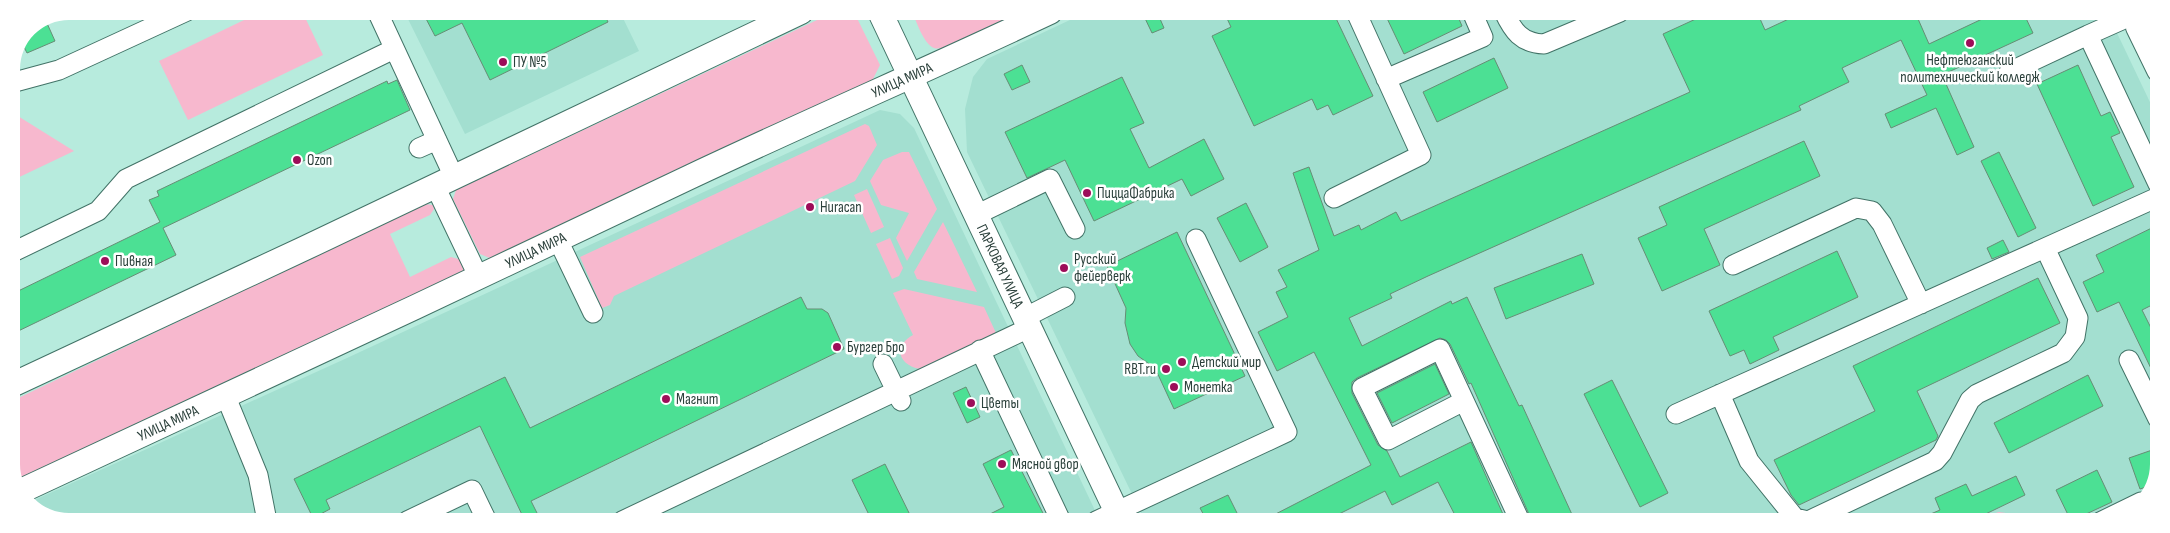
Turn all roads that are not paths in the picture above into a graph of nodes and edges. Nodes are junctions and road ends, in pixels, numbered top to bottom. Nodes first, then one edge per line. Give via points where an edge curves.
1 (167, 20) edge
2 (381, 20) edge
3 (784, 20) edge
4 (884, 20) edge
5 (1033, 20) edge
6 (1360, 20) edge
7 (1476, 20) edge
8 (1508, 20) edge
9 (1601, 20) edge
10 (2116, 23) edge
11 (2088, 35) junction
12 (394, 49) junction
13 (2009, 72) dead end
14 (910, 77) junction
15 (1386, 79) junction
16 (20, 80) edge
17 (437, 140) junction
18 (420, 148) dead end
19 (2150, 167) edge
20 (445, 181) junction
21 (1334, 198) dead end
22 (2150, 201) edge
23 (976, 215) junction
24 (1075, 229) dead end
25 (1196, 239) dead end
26 (558, 240) junction
27 (2045, 248) junction
28 (20, 249) edge
29 (1734, 264) dead end
30 (479, 278) junction
31 (1065, 297) dead end
32 (1921, 304) junction
33 (593, 313) dead end
34 (1026, 323) junction
35 (980, 350) junction
36 (2129, 360) dead end
37 (883, 364) dead end
38 (20, 381) edge
39 (1720, 394) junction
40 (898, 396) junction
41 (226, 397) junction
42 (1464, 402) junction
43 (2150, 403) edge
44 (1676, 414) dead end
45 (27, 488) edge
46 (265, 513) edge
47 (424, 513) edge
48 (483, 513) edge
49 (640, 513) edge
50 (1057, 513) edge
51 (1109, 513) edge
52 (1121, 513) edge
53 (1516, 513) edge
54 (1791, 513) edge
55 (1825, 513) edge

1 - 16 lane via 59,70
2 - 12 lane
3 - 20 main road
4 - 14 main road, ПАРКОВАЯ УЛИЦА
5 - 14 main road, УЛИЦА МИРА
6 - 15 lane
7 - 15 lane via 1483,37
8 - 9 lane via 1515,33 1533,44 1544,44
10 - 11 lane
11 - 13 lane
11 - 19 lane
12 - 17 lane
12 - 28 lane via 126,179 98,211
14 - 23 main road, ПАРКОВАЯ УЛИЦА
14 - 26 main road, УЛИЦА МИРА
15 - 21 lane via 1421,155
17 - 18 lane
17 - 20 lane
20 - 30 lane
20 - 38 main road
22 - 27 lane
23 - 24 lane via 1050,179
23 - 34 main road, ПАРКОВАЯ УЛИЦА
25 - 52 lane via 1287,432
26 - 30 main road, УЛИЦА МИРА
26 - 33 lane
27 - 32 lane
27 - 55 lane via 2078,318 2075,337 2063,353 1977,394 1970,400 1935,461
29 - 32 lane via 1856,208 1872,212 1882,224
30 - 41 main road, УЛИЦА МИРА
31 - 34 lane
32 - 39 lane
34 - 35 lane
34 - 51 main road, ПАРКОВАЯ УЛИЦА
35 - 40 lane
35 - 50 lane
36 - 43 lane
37 - 40 lane
39 - 44 lane
39 - 54 lane via 1750,461
40 - 49 lane
41 - 45 main road, УЛИЦА МИРА
41 - 46 lane via 258,475
42 - 42 lane via 1440,349 1362,388 1388,440
42 - 53 lane
47 - 48 lane via 472,490

